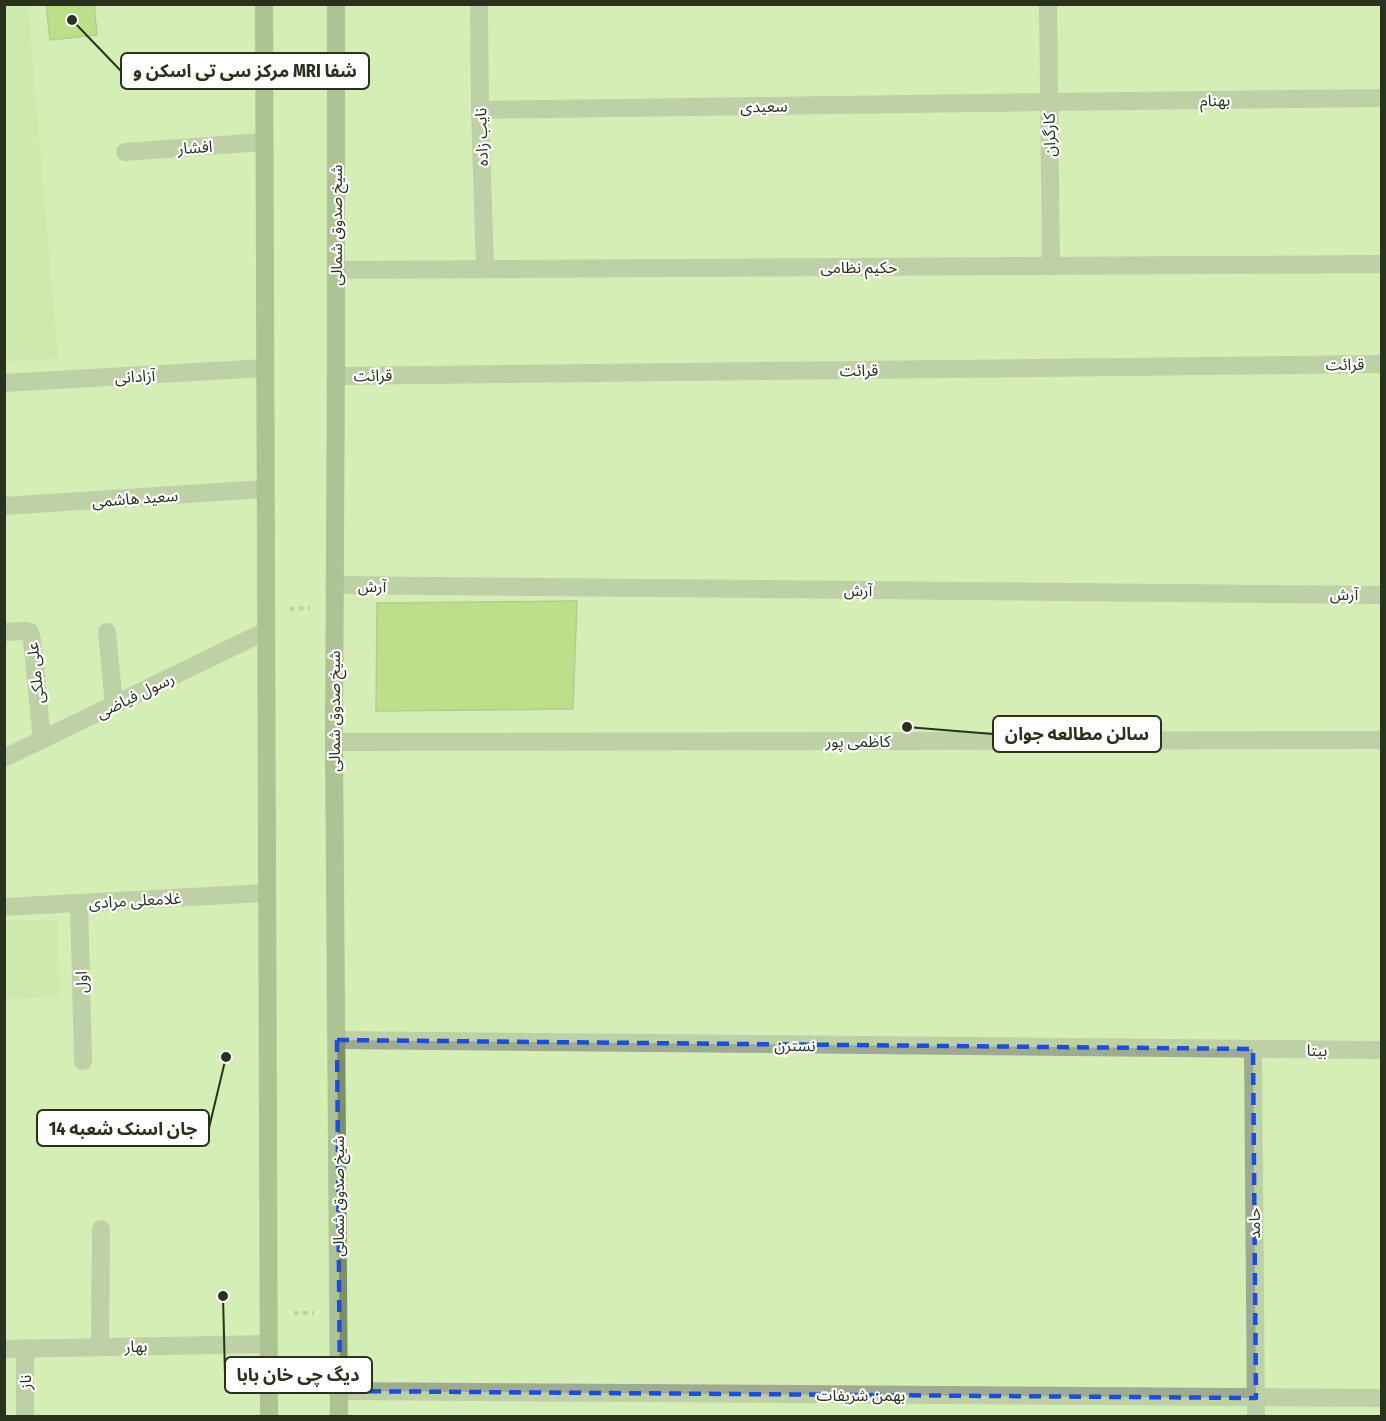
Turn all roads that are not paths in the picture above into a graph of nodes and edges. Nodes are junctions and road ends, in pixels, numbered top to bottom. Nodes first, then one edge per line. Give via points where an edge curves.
1 (264, 4) edge
2 (336, 4) edge
3 (479, 4) edge
4 (1048, 4) edge
5 (1382, 99) edge
6 (1049, 102) junction
7 (480, 110) junction
8 (264, 142) junction
9 (125, 152) dead end
10 (1382, 264) edge
11 (1051, 266) junction
12 (484, 269) junction
13 (336, 270) junction
14 (1382, 364) edge
15 (265, 369) junction
16 (336, 376) junction
17 (4, 383) edge
18 (265, 489) junction
19 (4, 506) edge
20 (334, 585) junction
21 (1382, 595) edge
22 (266, 631) junction
23 (4, 632) edge
24 (107, 632) dead end
25 (114, 705) junction
26 (42, 740) junction
27 (1382, 740) edge
28 (334, 742) junction
29 (4, 758) edge
30 (266, 893) junction
31 (79, 903) junction
32 (4, 907) edge
33 (337, 1040) junction
34 (1253, 1049) junction
35 (1382, 1050) edge
36 (82, 1061) dead end
37 (101, 1229) dead end
38 (268, 1344) junction
39 (100, 1347) junction
40 (24, 1348) junction
41 (4, 1349) edge
42 (340, 1391) junction
43 (1256, 1398) junction
44 (1382, 1398) edge
45 (25, 1416) edge
46 (269, 1416) edge
47 (339, 1416) edge
48 (1256, 1416) edge

1 - 8 main road
2 - 13 main road, شیخ صدوق شمالی
3 - 7 street, نایب زاده
4 - 6 street, کارگران
5 - 6 street, بهنام
6 - 7 street, سعیدی
6 - 11 street, کارگران
7 - 12 street, نایب زاده
8 - 9 street, افشار
8 - 15 main road
10 - 11 street, حکیم نظامی
11 - 12 street, حکیم نظامی
12 - 13 street, حکیم نظامی
13 - 16 main road, شیخ صدوق شمالی
14 - 16 street, قرائت
15 - 17 street, آزادانی
15 - 18 main road
16 - 20 main road, شیخ صدوق شمالی
18 - 19 street, سعید هاشمی
18 - 22 main road
20 - 21 street, آرش
20 - 28 main road, شیخ صدوق شمالی
22 - 25 street, رسول فیاضی
22 - 30 main road
23 - 26 street, علی ملکی via 30,632
24 - 25 street
25 - 26 street, رسول فیاضی
26 - 29 street, رسول فیاضی
27 - 28 street, کاظمی پور
28 - 33 main road, شیخ صدوق شمالی
30 - 31 street, غلامعلی مرادی
30 - 38 main road
31 - 32 street, غلامعلی مرادی
31 - 36 street, اول
33 - 34 street, نسترن
33 - 42 main road, شیخ صدوق شمالی
34 - 35 street, بیتا
34 - 43 street, حامد
37 - 39 street
38 - 39 street, بهار
38 - 46 main road
39 - 40 street, بهار
40 - 41 street, بهار
40 - 45 street, ناز
42 - 43 street, بهمن شریفات
42 - 47 main road, شیخ صدوق شمالی
43 - 44 street, بهمن شریفات
43 - 48 street, حامد

